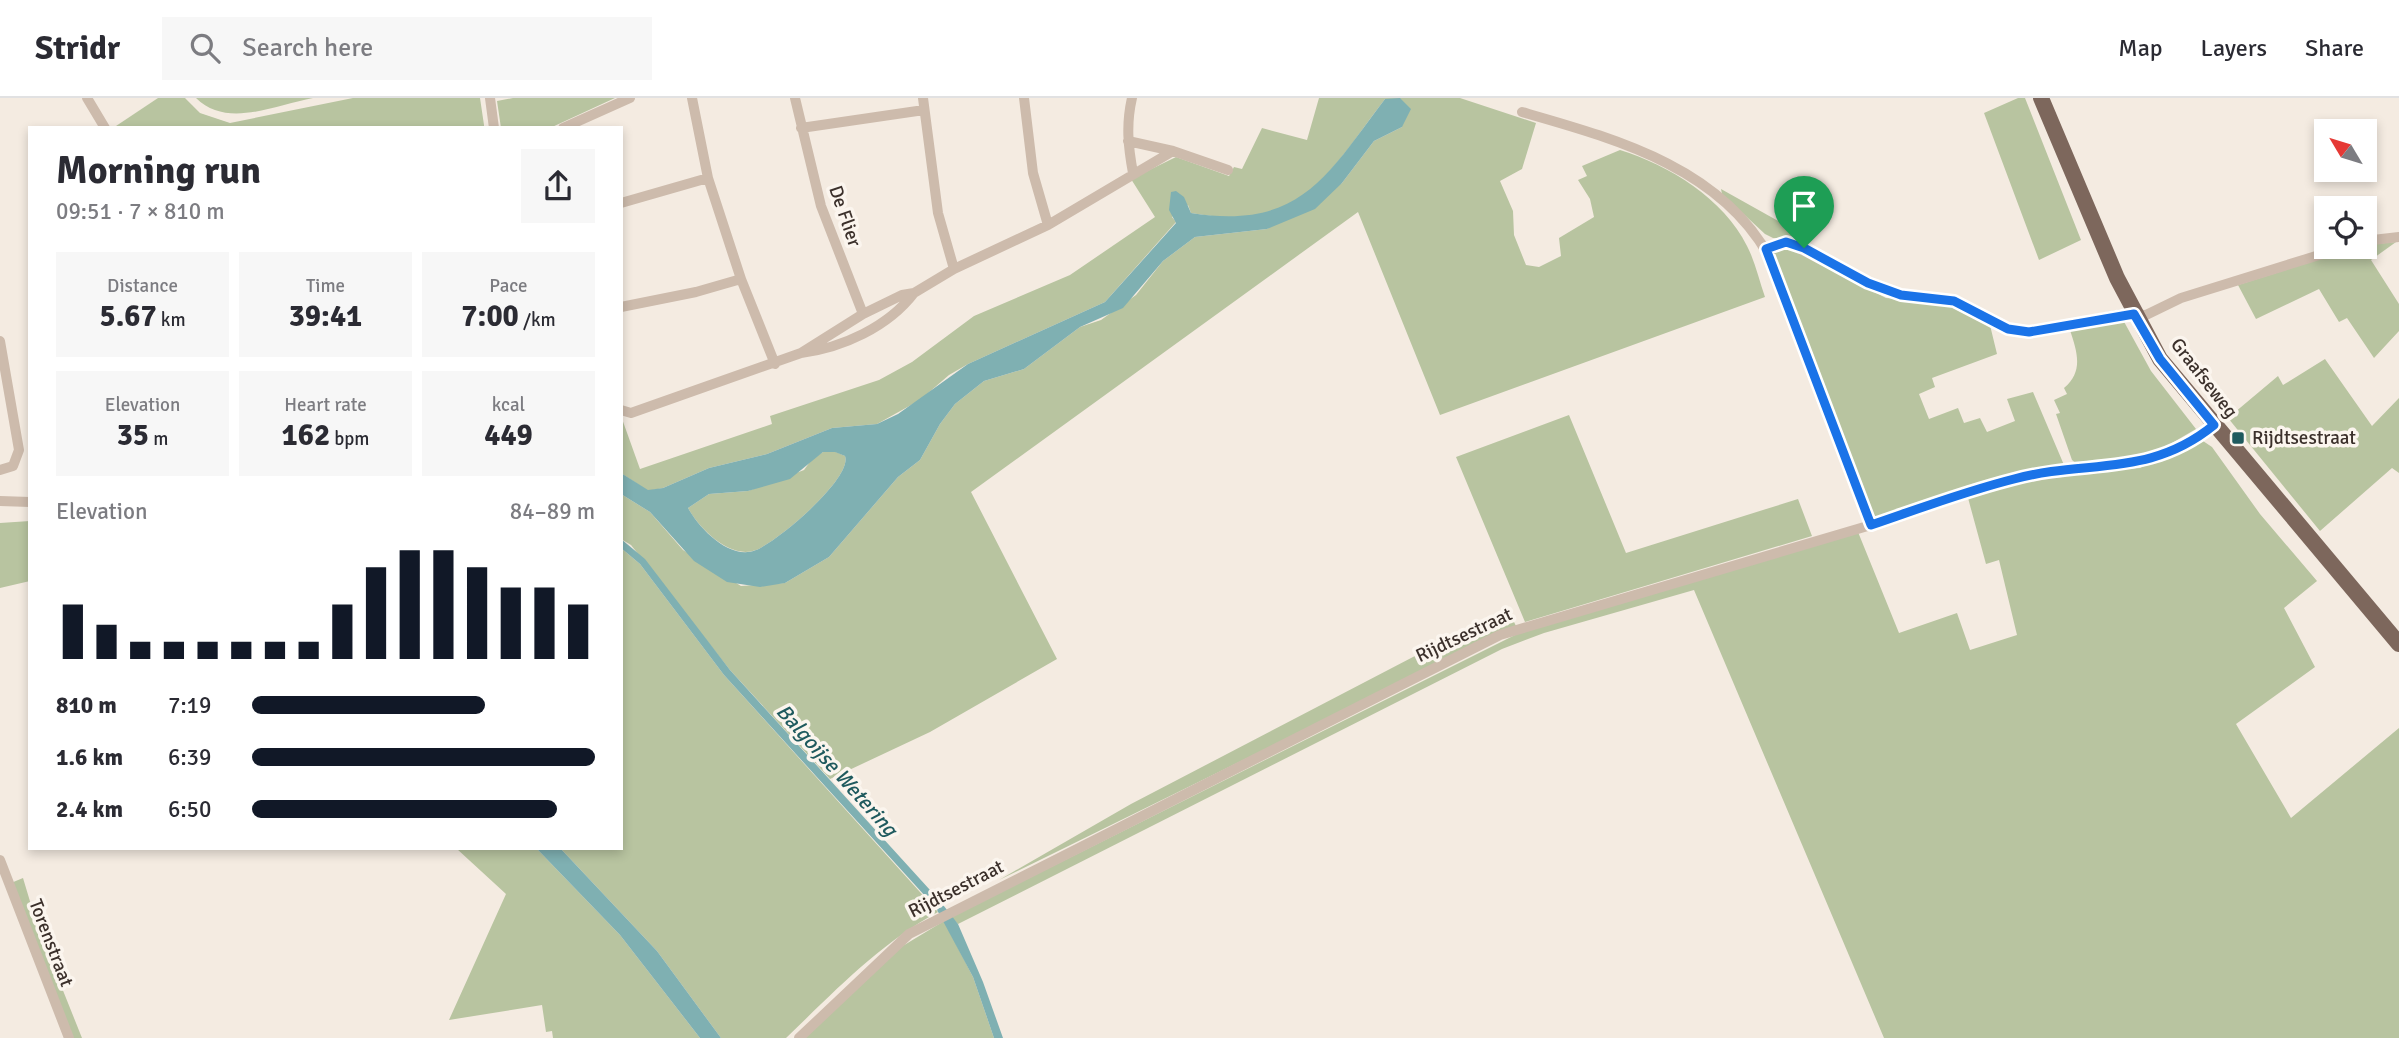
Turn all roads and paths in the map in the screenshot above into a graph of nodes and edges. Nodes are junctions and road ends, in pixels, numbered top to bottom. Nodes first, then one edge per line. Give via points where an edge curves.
1 (87, 98) edge
2 (490, 98) edge
3 (630, 98) edge
4 (692, 98) edge
5 (794, 98) edge
6 (923, 98) edge
7 (1024, 98) edge
8 (1132, 98) edge
9 (2041, 98) edge
10 (923, 110) junction
11 (1522, 112) dead end
12 (103, 126) edge
13 (494, 126) edge
14 (567, 126) edge
15 (801, 128) junction
16 (1128, 141) junction
17 (1173, 151) junction
18 (1228, 170) dead end
19 (1133, 173) junction
20 (708, 178) junction
21 (623, 202) edge
22 (1048, 225) junction
23 (2399, 237) edge
24 (2377, 240) edge
25 (1766, 249) junction
26 (2314, 257) edge
27 (954, 269) junction
28 (741, 279) junction
29 (914, 293) junction
30 (623, 307) edge
31 (863, 314) junction
32 (2134, 314) junction
33 (0, 341) edge
34 (801, 353) junction
35 (775, 364) junction
36 (623, 411) edge
37 (2214, 425) junction
38 (24, 449) edge
39 (0, 470) edge
40 (0, 501) edge
41 (28, 502) edge
42 (1871, 525) junction
43 (2399, 644) edge
44 (0, 860) edge
45 (69, 1038) edge
46 (799, 1038) edge

1 - 12 street
2 - 13 street
3 - 14 street
4 - 20 street
5 - 15 street, De Flier
6 - 10 street
7 - 22 street via 1034,173
8 - 16 street
9 - 32 main road, Graafseweg
10 - 15 street
10 - 27 street via 938,213
11 - 25 street via 1661,158 1731,208
15 - 31 street, De Flier via 821,206
16 - 17 street
16 - 19 street
17 - 18 street
17 - 19 street
19 - 22 street
20 - 21 street
20 - 28 street
22 - 27 street
23 - 24 street
25 - 32 street via 1786,242 1868,283 1901,295 1954,301 2008,329 2029,332
25 - 42 street
26 - 32 street via 2181,298 2146,315
27 - 29 street
28 - 30 street
28 - 35 street
29 - 31 street
29 - 34 street via 866,333
31 - 34 street
32 - 37 main road, Graafseweg via 2160,359
33 - 38 street
34 - 35 street
35 - 36 street via 631,413
37 - 42 street, Rijdtsestraat via 2153,459 2014,479
37 - 43 main road, Graafseweg
38 - 39 street via 13,466
40 - 41 street
42 - 46 street, Rijdtsestraat via 1500,635 940,916 894,945
44 - 45 street, Torenstraat

